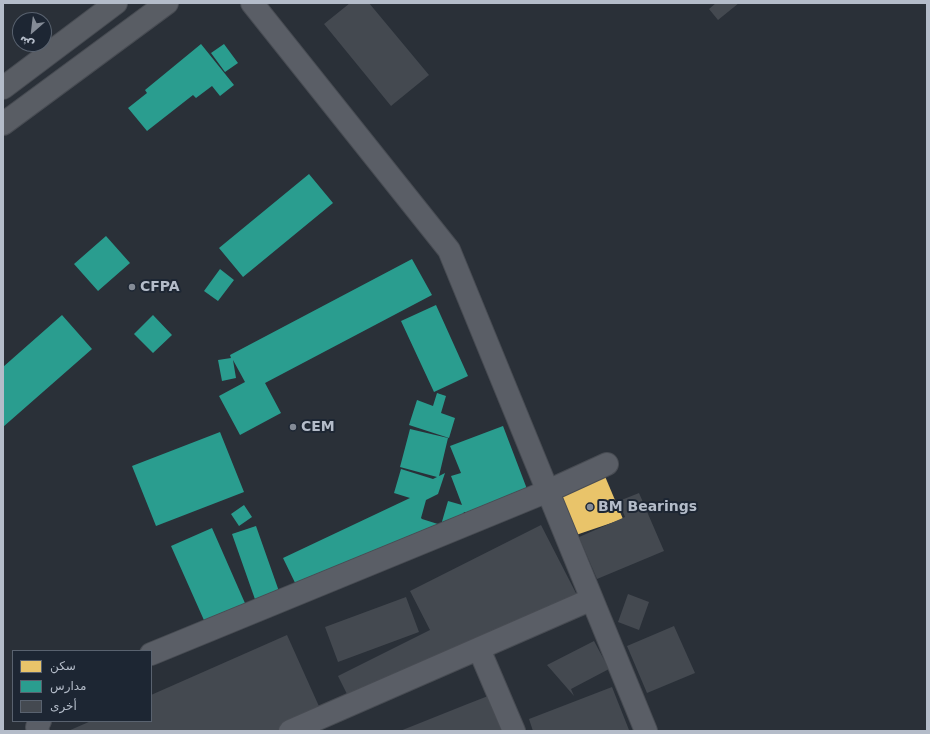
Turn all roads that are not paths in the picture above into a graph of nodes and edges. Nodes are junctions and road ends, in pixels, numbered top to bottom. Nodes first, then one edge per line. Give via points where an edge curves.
1 (116, 3) edge
2 (167, 3) edge
3 (252, 3) edge
4 (3, 88) edge
5 (3, 124) edge
6 (606, 464) dead end
7 (548, 491) junction
8 (592, 599) junction
9 (479, 648) junction
10 (152, 654) edge
11 (290, 731) edge
12 (514, 731) edge
13 (646, 731) edge

1 - 4 main road
2 - 5 main road
3 - 7 street via 449,250
6 - 7 street
7 - 8 street
7 - 10 street
8 - 9 street
8 - 13 street
9 - 11 street
9 - 12 street

